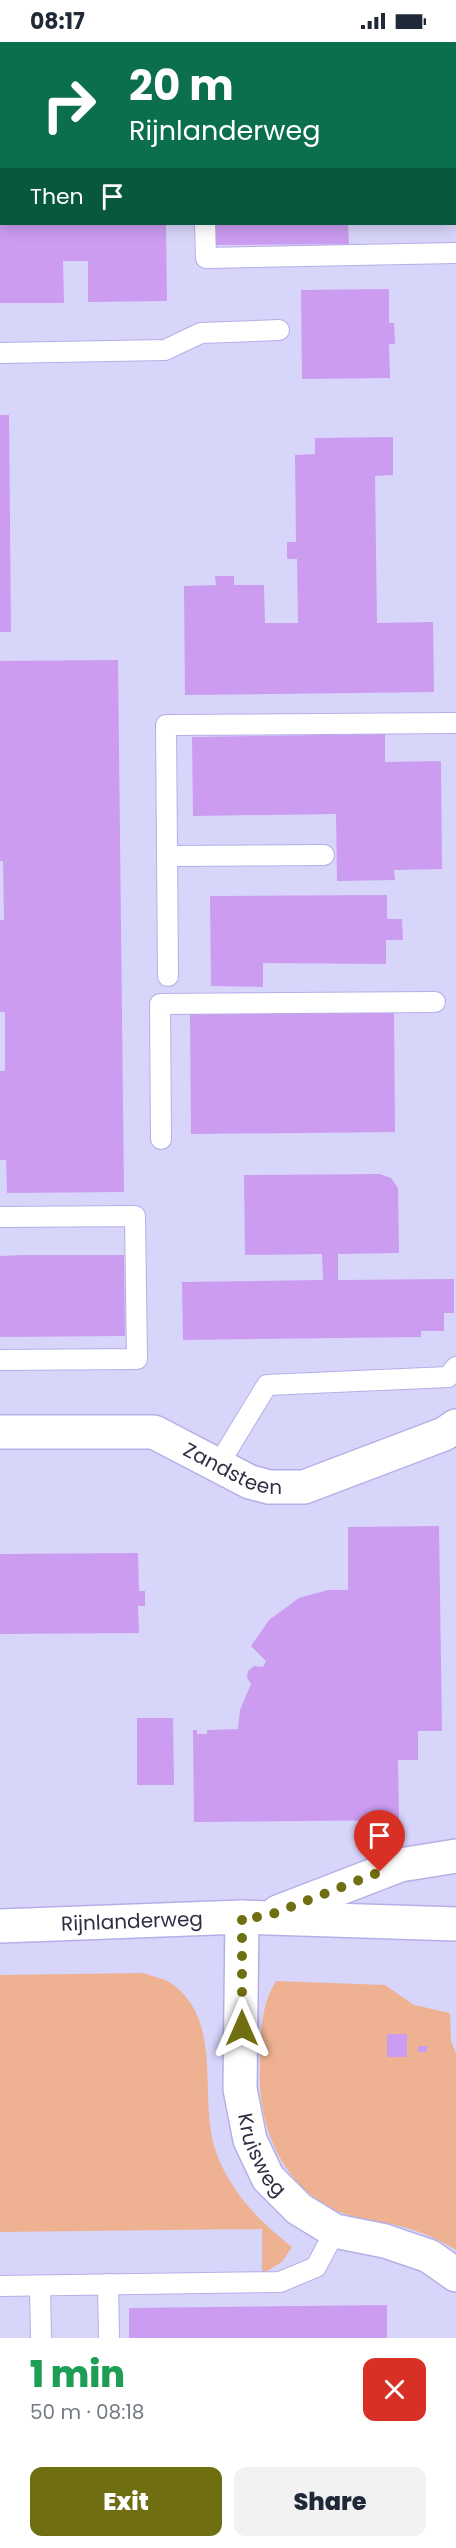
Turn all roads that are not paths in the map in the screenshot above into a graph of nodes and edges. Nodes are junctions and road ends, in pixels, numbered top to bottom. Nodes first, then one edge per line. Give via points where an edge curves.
1 (205, 225) edge
2 (456, 253) edge
3 (279, 330) dead end
4 (0, 353) edge
5 (456, 723) edge
6 (324, 855) dead end
7 (167, 856) junction
8 (168, 976) dead end
9 (435, 1002) dead end
10 (161, 1139) dead end
11 (0, 1217) edge
12 (0, 1360) edge
13 (456, 1367) edge
14 (456, 1426) edge
15 (0, 1432) edge
16 (217, 1467) junction
17 (456, 1856) edge
18 (253, 1917) junction
19 (456, 1924) edge
20 (0, 1926) edge
21 (335, 2231) junction
22 (456, 2275) edge
23 (108, 2284) junction
24 (0, 2286) edge
25 (40, 2286) junction
26 (41, 2338) edge
27 (109, 2338) edge

1 - 2 lane via 206,258
3 - 4 lane via 201,333 165,350
5 - 7 lane via 166,725
6 - 7 lane
7 - 8 lane
9 - 10 lane via 160,1004
11 - 12 lane via 135,1216 137,1359
13 - 16 lane via 447,1377 267,1385
14 - 16 street, Zandsteen via 304,1487 269,1487
15 - 16 street, Zandsteen via 154,1432
17 - 18 street, Rijnlanderweg via 400,1865
18 - 19 street, Rijnlanderweg
18 - 20 street, Rijnlanderweg
18 - 21 street, Kruisweg via 240,2089 250,2140 268,2178 299,2209
21 - 22 street, Kruisweg via 385,2241 429,2256
21 - 23 lane via 316,2267 280,2282
23 - 25 lane
23 - 27 lane
24 - 25 lane
25 - 26 lane

